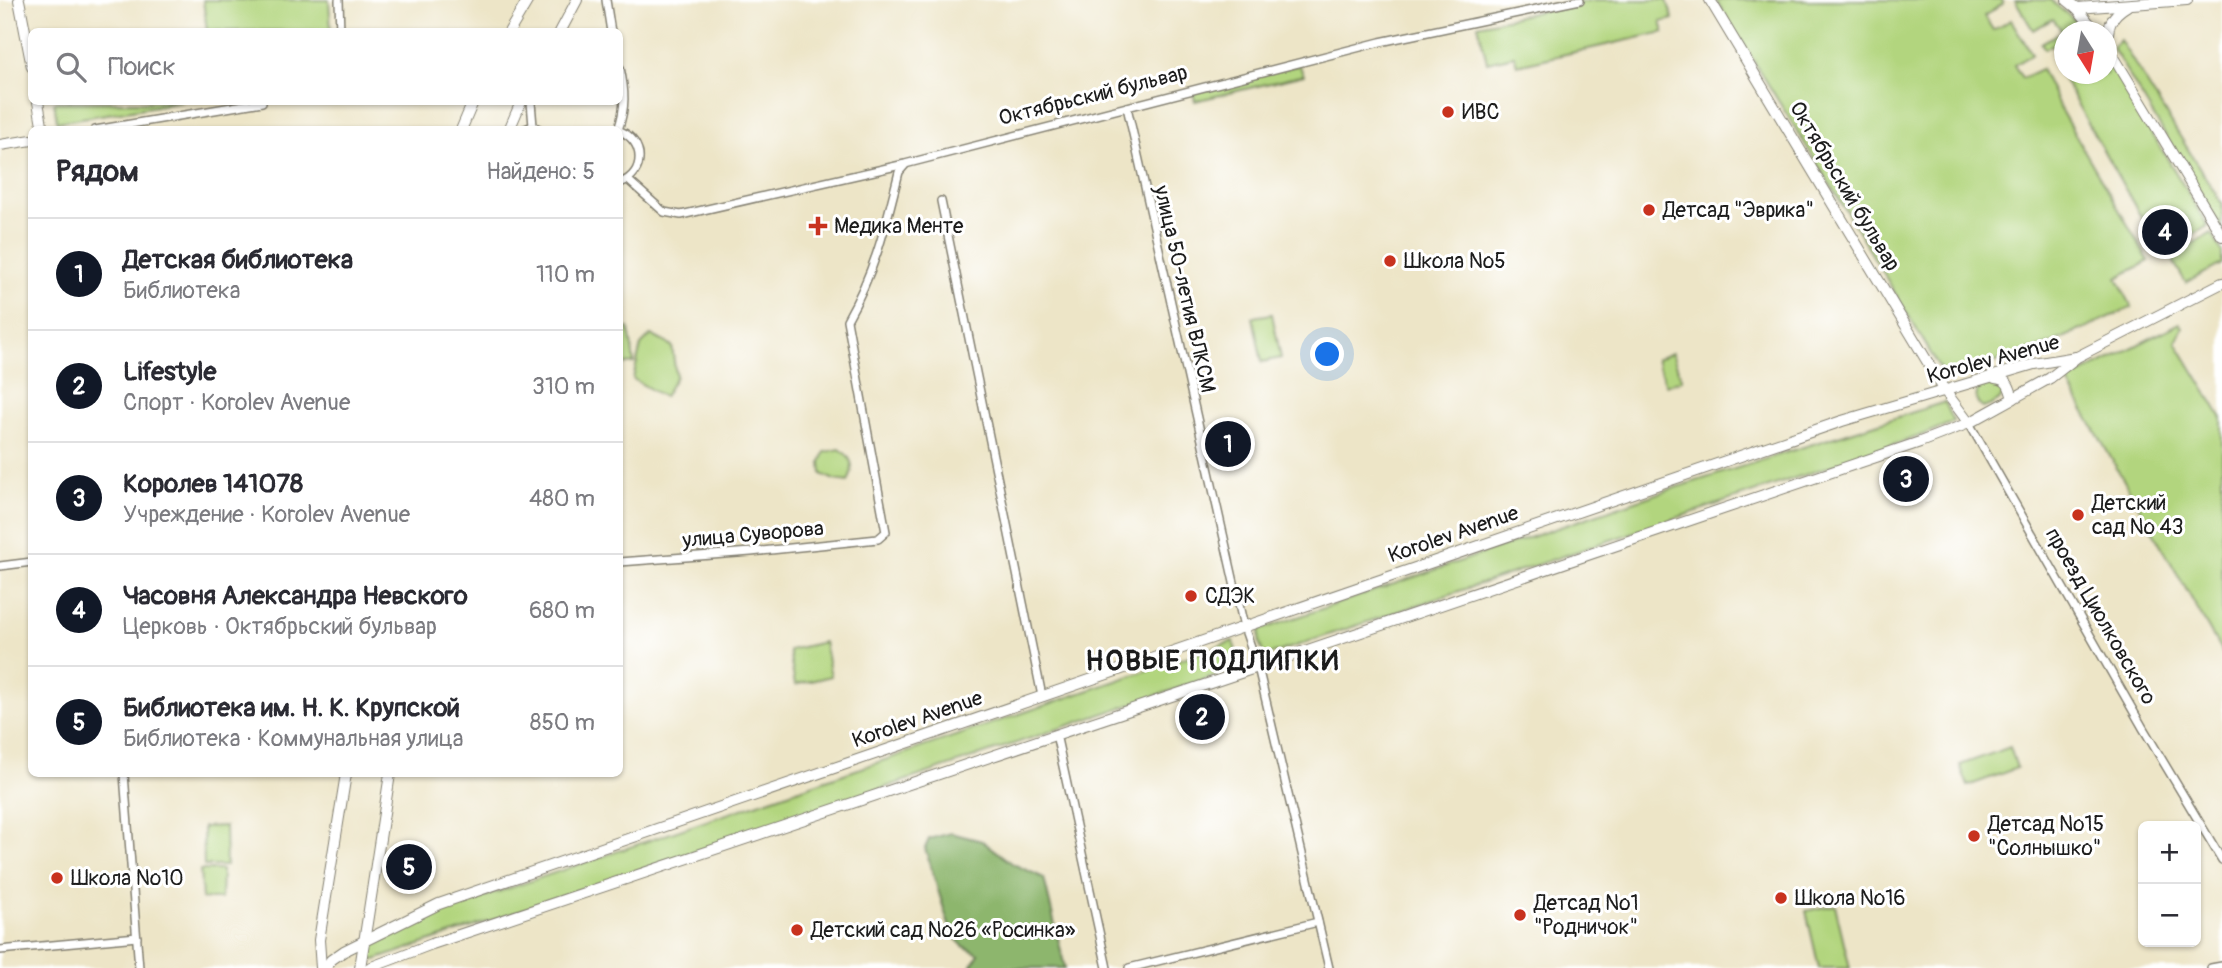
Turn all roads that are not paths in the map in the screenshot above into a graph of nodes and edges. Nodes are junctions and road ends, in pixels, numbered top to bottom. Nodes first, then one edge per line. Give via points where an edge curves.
1 (19, 0) edge
2 (339, 0) edge
3 (528, 0) edge
4 (577, 0) edge
5 (606, 0) edge
6 (1580, 0) edge
7 (1710, 0) edge
8 (2067, 0) edge
9 (2187, 0) edge
10 (2134, 4) junction
11 (2077, 8) junction
12 (2087, 21) edge
13 (2112, 21) edge
14 (340, 28) edge
15 (511, 28) edge
16 (562, 28) edge
17 (610, 28) edge
18 (28, 46) edge
19 (2117, 62) edge
20 (623, 83) edge
21 (39, 105) edge
22 (244, 105) edge
23 (472, 105) edge
24 (521, 105) edge
25 (531, 105) edge
26 (1126, 107) junction
27 (533, 125) edge
28 (42, 126) edge
29 (119, 126) edge
30 (463, 126) edge
31 (511, 126) edge
32 (620, 126) edge
33 (623, 133) edge
34 (28, 141) edge
35 (0, 145) edge
36 (905, 164) junction
37 (628, 180) junction
38 (623, 182) edge
39 (941, 201) dead end
40 (2222, 236) edge
41 (2222, 283) edge
42 (2079, 356) junction
43 (1994, 378) junction
44 (1945, 391) junction
45 (2013, 399) junction
46 (1969, 423) junction
47 (28, 562) edge
48 (623, 562) edge
49 (0, 566) edge
50 (1244, 627) junction
51 (1258, 667) junction
52 (1042, 696) junction
53 (1056, 734) junction
54 (124, 777) edge
55 (346, 777) edge
56 (390, 777) edge
57 (2222, 860) edge
58 (1318, 922) junction
59 (136, 937) junction
60 (363, 942) junction
61 (0, 950) edge
62 (2222, 966) edge
63 (139, 968) edge
64 (324, 968) edge
65 (360, 968) edge
66 (369, 968) edge
67 (1108, 968) edge
68 (1129, 968) edge
69 (1329, 968) edge
70 (2211, 968) edge

1 - 18 main road
2 - 14 street
3 - 15 main road
4 - 16 main road
5 - 17 street
6 - 26 street, Октябрьский бульвар via 1380,42
7 - 44 main road, Октябрьский бульвар
8 - 11 main road
9 - 10 main road
10 - 11 main road
10 - 13 main road
11 - 12 main road
19 - 40 main road
20 - 32 street via 625,110
21 - 28 main road
22 - 29 street
23 - 30 main road
24 - 31 main road
25 - 27 street
26 - 36 street, Октябрьский бульвар
26 - 50 street, улица 50-летия ВЛКСМ
33 - 37 street via 639,150 639,163
34 - 35 main road
36 - 37 street, Октябрьский бульвар via 681,215 663,212
36 - 48 street, улица Суворова via 898,172 879,252 846,320 886,532 878,539 844,543
37 - 38 street
39 - 52 street
41 - 42 main road
42 - 43 main road, Korolev Avenue via 2034,364
42 - 45 main road, Korolev Avenue
43 - 44 main road, Korolev Avenue
43 - 45 main road via 2005,380
44 - 46 main road, проезд Циолковского
44 - 50 main road, Korolev Avenue via 1778,443
45 - 46 main road, Korolev Avenue
46 - 51 main road, Korolev Avenue
46 - 57 street, проезд Циолковского
47 - 49 street
50 - 51 street, улица 50-летия ВЛКСМ
50 - 52 main road, Korolev Avenue
51 - 53 main road, Korolev Avenue
51 - 58 street, улица 50-летия ВЛКСМ
52 - 60 main road, Korolev Avenue via 439,904
53 - 66 main road, Korolev Avenue
53 - 67 street
54 - 59 street
55 - 64 main road via 319,940
56 - 60 main road
58 - 68 street
58 - 69 street, улица 50-летия ВЛКСМ
59 - 61 street
59 - 63 street
60 - 64 main road, Korolev Avenue via 337,955
60 - 65 main road
62 - 70 street

